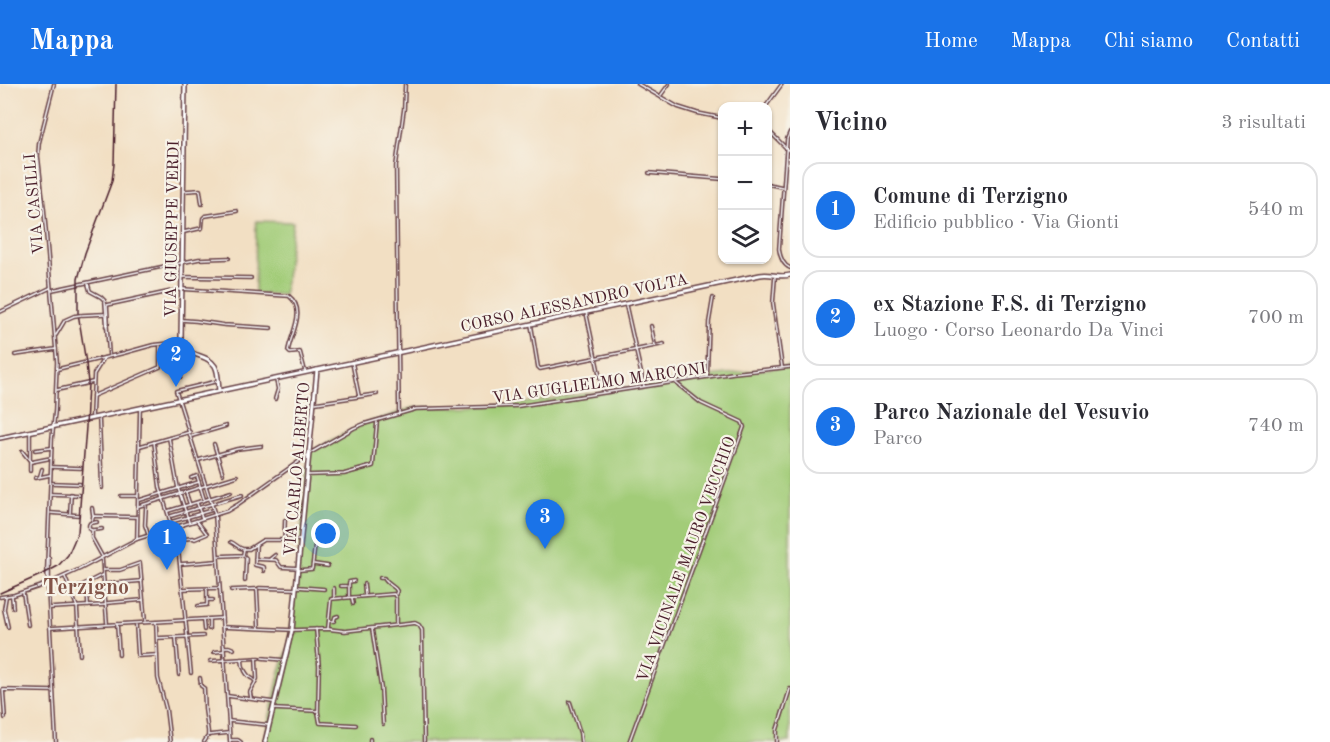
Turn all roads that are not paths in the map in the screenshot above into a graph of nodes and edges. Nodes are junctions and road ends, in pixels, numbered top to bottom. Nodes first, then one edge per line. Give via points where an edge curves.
1 (54, 84) edge
2 (184, 84) edge
3 (405, 84) edge
4 (638, 84) edge
5 (669, 84) edge
6 (782, 84) edge
7 (660, 97) junction
8 (768, 102) edge
9 (718, 117) edge
10 (790, 132) edge
11 (772, 134) edge
12 (786, 147) junction
13 (790, 152) edge
14 (649, 173) dead end
15 (718, 179) edge
16 (772, 185) edge
17 (783, 187) junction
18 (184, 191) junction
19 (202, 204) dead end
20 (237, 211) dead end
21 (183, 232) junction
22 (229, 258) dead end
23 (182, 263) junction
24 (790, 268) edge
25 (776, 275) junction
26 (790, 275) edge
27 (182, 277) junction
28 (251, 278) dead end
29 (88, 283) junction
30 (51, 289) junction
31 (182, 289) junction
32 (713, 298) dead end
33 (626, 303) junction
34 (0, 312) edge
35 (586, 312) junction
36 (106, 314) junction
37 (181, 320) junction
38 (531, 324) junction
39 (106, 326) junction
40 (651, 326) dead end
41 (271, 328) dead end
42 (55, 336) junction
43 (182, 343) junction
44 (160, 344) junction
45 (664, 344) dead end
46 (656, 346) junction
47 (56, 348) junction
48 (636, 350) junction
49 (398, 352) junction
50 (15, 355) dead end
51 (109, 356) junction
52 (105, 357) junction
53 (596, 359) junction
54 (352, 362) junction
55 (790, 367) edge
56 (782, 368) junction
57 (57, 369) junction
58 (317, 370) junction
59 (305, 372) junction
60 (181, 377) dead end
61 (707, 378) junction
62 (276, 379) junction
63 (218, 381) junction
64 (93, 382) junction
65 (676, 383) junction
66 (644, 387) junction
67 (56, 391) junction
68 (219, 391) junction
69 (603, 393) junction
70 (377, 394) dead end
71 (93, 396) junction
72 (359, 396) junction
73 (179, 399) junction
74 (275, 399) dead end
75 (315, 403) junction
76 (140, 408) junction
77 (399, 415) junction
78 (99, 416) junction
79 (92, 418) junction
80 (377, 421) junction
81 (53, 426) junction
82 (226, 426) dead end
83 (30, 431) junction
84 (190, 432) junction
85 (191, 436) junction
86 (0, 438) edge
87 (169, 438) junction
88 (154, 442) junction
89 (214, 444) dead end
90 (261, 446) dead end
91 (139, 447) junction
92 (52, 448) junction
93 (35, 450) dead end
94 (22, 451) dead end
95 (310, 454) junction
96 (217, 455) junction
97 (52, 458) junction
98 (198, 460) junction
99 (30, 461) junction
100 (52, 467) junction
101 (81, 468) dead end
102 (42, 469) dead end
103 (30, 471) dead end
104 (223, 474) dead end
105 (51, 475) junction
106 (308, 475) junction
107 (40, 476) junction
108 (237, 476) dead end
109 (35, 478) dead end
110 (191, 478) dead end
111 (199, 482) junction
112 (51, 483) junction
113 (80, 484) dead end
114 (206, 486) junction
115 (102, 488) dead end
116 (178, 488) junction
117 (201, 488) junction
118 (186, 492) junction
119 (231, 492) dead end
120 (50, 494) junction
121 (162, 494) junction
122 (180, 494) junction
123 (71, 495) junction
124 (79, 495) dead end
125 (242, 495) dead end
126 (121, 496) dead end
127 (138, 496) junction
128 (164, 499) junction
129 (210, 499) junction
130 (138, 500) junction
131 (204, 500) junction
132 (197, 502) junction
133 (146, 504) junction
134 (212, 504) junction
135 (190, 505) junction
136 (184, 506) junction
137 (138, 507) junction
138 (92, 508) dead end
139 (199, 508) junction
140 (213, 509) junction
141 (167, 512) junction
142 (186, 512) junction
143 (50, 513) junction
144 (200, 513) junction
145 (69, 514) junction
146 (78, 514) dead end
147 (215, 515) junction
148 (93, 516) junction
149 (138, 517) junction
150 (169, 517) junction
151 (187, 518) junction
152 (202, 519) junction
153 (285, 520) dead end
154 (197, 521) junction
155 (92, 522) dead end
156 (97, 522) dead end
157 (171, 522) junction
158 (189, 523) junction
159 (174, 528) junction
160 (102, 529) dead end
161 (92, 530) junction
162 (148, 535) junction
163 (316, 537) dead end
164 (137, 539) junction
165 (183, 539) dead end
166 (285, 540) junction
167 (302, 540) junction
168 (231, 542) dead end
169 (256, 544) junction
170 (251, 547) junction
171 (284, 548) dead end
172 (244, 549) junction
173 (250, 552) dead end
174 (243, 555) junction
175 (275, 555) dead end
176 (218, 556) junction
177 (102, 557) junction
178 (255, 559) junction
179 (270, 560) junction
180 (218, 561) junction
181 (180, 564) junction
182 (313, 564) junction
183 (328, 566) dead end
184 (299, 569) junction
185 (103, 570) junction
186 (264, 571) dead end
187 (103, 574) junction
188 (64, 576) junction
189 (380, 578) dead end
190 (354, 580) dead end
191 (142, 581) junction
192 (245, 581) dead end
193 (48, 583) junction
194 (87, 584) junction
195 (104, 584) junction
196 (364, 584) dead end
197 (348, 585) junction
198 (341, 586) dead end
199 (220, 588) junction
200 (259, 588) dead end
201 (297, 588) junction
202 (334, 588) dead end
203 (182, 589) junction
204 (208, 589) junction
205 (324, 589) dead end
206 (231, 590) dead end
207 (71, 591) junction
208 (23, 592) junction
209 (12, 595) junction
210 (396, 595) junction
211 (6, 596) junction
212 (365, 596) junction
213 (0, 597) edge
214 (351, 597) junction
215 (334, 599) junction
216 (143, 600) junction
217 (207, 600) junction
218 (213, 600) dead end
219 (106, 604) junction
220 (353, 604) dead end
221 (88, 606) junction
222 (198, 606) dead end
223 (77, 607) junction
224 (14, 608) dead end
225 (48, 608) junction
226 (339, 616) dead end
227 (222, 618) junction
228 (203, 619) junction
229 (208, 619) junction
230 (185, 620) junction
231 (328, 621) junction
232 (145, 622) junction
233 (156, 622) junction
234 (136, 623) junction
235 (107, 624) junction
236 (117, 624) junction
237 (28, 625) dead end
238 (78, 626) junction
239 (396, 626) junction
240 (8, 627) dead end
241 (222, 627) junction
242 (50, 628) junction
243 (259, 628) junction
244 (372, 628) junction
245 (209, 629) dead end
246 (315, 629) junction
247 (328, 629) junction
248 (204, 630) dead end
249 (292, 630) junction
250 (203, 636) dead end
251 (176, 637) junction
252 (187, 637) junction
253 (157, 638) junction
254 (224, 647) junction
255 (234, 649) dead end
256 (224, 651) junction
257 (214, 652) dead end
258 (80, 655) dead end
259 (119, 655) dead end
260 (158, 655) junction
261 (259, 658) junction
262 (242, 659) junction
263 (225, 660) junction
264 (285, 660) junction
265 (210, 661) dead end
266 (191, 673) dead end
267 (179, 675) dead end
268 (200, 678) dead end
269 (255, 682) junction
270 (790, 688) edge
271 (53, 691) junction
272 (227, 695) junction
273 (251, 699) junction
274 (274, 702) junction
275 (570, 702) dead end
276 (273, 709) junction
277 (318, 711) junction
278 (5, 718) dead end
279 (228, 721) junction
280 (383, 724) dead end
281 (269, 725) junction
282 (356, 725) dead end
283 (229, 732) junction
284 (208, 736) junction
285 (230, 741) edge
286 (56, 742) edge
287 (170, 742) edge
288 (204, 742) edge
289 (241, 742) edge
290 (264, 742) edge
291 (424, 742) edge
292 (580, 742) edge
293 (629, 742) edge
294 (777, 742) edge

1 - 30 street, VIA CASILLI via 38,156
2 - 18 main road, VIA GIUSEPPE VERDI
3 - 49 street via 396,165
4 - 7 street
5 - 7 street
6 - 8 street
7 - 9 street via 678,107
10 - 12 street
11 - 12 street
12 - 13 street
12 - 17 street
14 - 15 street
16 - 17 street
17 - 24 street via 779,251
18 - 19 street via 200,190
18 - 21 main road, VIA GIUSEPPE VERDI
20 - 21 street via 205,216 202,228
21 - 23 main road, VIA GIUSEPPE VERDI
22 - 23 street
23 - 27 main road, VIA GIUSEPPE VERDI
23 - 29 street
25 - 26 main road, CORSO ALESSANDRO VOLTA
25 - 33 main road, CORSO ALESSANDRO VOLTA via 764,274
25 - 56 street via 773,303
27 - 28 street
27 - 31 main road, VIA GIUSEPPE VERDI
29 - 30 street
29 - 36 street via 90,291 103,299
30 - 34 street
30 - 42 street, VIA CASILLI
31 - 37 main road, VIA GIUSEPPE VERDI
31 - 39 street via 107,305
31 - 59 street via 291,297 298,312 288,350 300,352
32 - 61 street
33 - 35 main road, CORSO ALESSANDRO VOLTA
33 - 48 street
35 - 38 main road, CORSO ALESSANDRO VOLTA
35 - 53 street
36 - 39 street
36 - 42 street, bridge via 74,316 65,320
37 - 41 street
37 - 43 main road, VIA GIUSEPPE VERDI
38 - 49 main road, CORSO ALESSANDRO VOLTA
38 - 53 street via 540,369
39 - 51 street
40 - 46 street
42 - 47 street, VIA CASILLI
43 - 44 street
43 - 60 street
43 - 63 main road via 187,351 212,363
44 - 51 street
44 - 71 street via 160,367
45 - 46 street
46 - 48 street
47 - 50 street
47 - 57 street, VIA CASILLI
48 - 53 street
48 - 66 street
49 - 54 main road, CORSO ALESSANDRO VOLTA
49 - 77 street
51 - 52 street
52 - 57 street
52 - 64 street
53 - 69 street
54 - 58 main road, CORSO ALESSANDRO VOLTA
54 - 72 street
55 - 56 street, VIA GUGLIELMO MARCONI
56 - 61 street, VIA GUGLIELMO MARCONI
57 - 67 street, VIA CASILLI
58 - 59 main road, CORSO ALESSANDRO VOLTA
58 - 75 main road, VIA CARLO ALBERTO
59 - 62 main road, CORSO ALESSANDRO VOLTA
61 - 65 street, VIA GUGLIELMO MARCONI
62 - 68 main road, CORSO ALESSANDRO VOLTA
62 - 74 street
63 - 68 main road
63 - 73 street via 176,391
64 - 67 street
64 - 71 street
65 - 66 street, VIA GUGLIELMO MARCONI
65 - 293 street, VIA VICINALE MAURO VECCHIO via 701,404 742,422 744,427
66 - 69 street, VIA GUGLIELMO MARCONI
67 - 81 street, VIA CASILLI
68 - 73 main road, CORSO ALESSANDRO VOLTA
69 - 77 street, VIA GUGLIELMO MARCONI via 518,406 416,409
70 - 72 street
71 - 79 street
72 - 75 street
73 - 76 main road, CORSO ALESSANDRO VOLTA
73 - 84 street
75 - 95 main road, VIA CARLO ALBERTO
76 - 78 main road, CORSO ALESSANDRO VOLTA
76 - 91 street
77 - 80 street, VIA GUGLIELMO MARCONI
78 - 79 main road, CORSO ALESSANDRO VOLTA
78 - 115 street
79 - 81 main road, CORSO ALESSANDRO VOLTA
80 - 95 street, VIA GUGLIELMO MARCONI via 354,428
80 - 106 street via 373,466 344,474
81 - 83 main road, CORSO ALESSANDRO VOLTA
81 - 92 street, VIA CASILLI
82 - 85 street
83 - 86 main road, CORSO ALESSANDRO VOLTA
83 - 99 street
84 - 85 street
84 - 87 street
85 - 98 street
87 - 88 street
87 - 116 street
88 - 91 street
88 - 121 street
89 - 96 street
90 - 96 street
91 - 127 street
92 - 93 street
92 - 97 street, VIA CASILLI
94 - 99 street
95 - 106 main road, VIA CARLO ALBERTO
95 - 147 street, VIA GUGLIELMO MARCONI via 237,505
96 - 98 street
96 - 104 street
97 - 99 street
97 - 100 street, VIA CASILLI
98 - 114 street
99 - 103 street
100 - 101 street
100 - 105 street, VIA CASILLI
102 - 107 street
105 - 107 street
105 - 112 street, VIA CASILLI
106 - 167 main road, VIA CARLO ALBERTO
107 - 109 street
108 - 114 street
110 - 111 street via 197,476
111 - 116 street
111 - 117 street
112 - 113 street
112 - 120 street, VIA CASILLI
114 - 117 street
114 - 129 street
116 - 121 street
116 - 122 street
117 - 118 street
117 - 131 street
118 - 122 street
118 - 135 street
119 - 129 street
120 - 123 street
120 - 143 street, VIA CASILLI
121 - 128 street
121 - 130 street
122 - 128 street
122 - 136 street
123 - 124 street
123 - 145 street
125 - 134 street
126 - 127 street
127 - 130 street
128 - 133 street
128 - 141 street
129 - 131 street
129 - 134 street
130 - 137 street
131 - 132 street
132 - 135 street
132 - 139 street
133 - 137 street
133 - 162 street
134 - 139 street
134 - 140 street
135 - 136 street
136 - 141 street
136 - 142 street
137 - 149 street
138 - 148 street
139 - 142 street
139 - 144 street
140 - 144 street
140 - 147 street
141 - 150 street
142 - 150 street
142 - 151 street
143 - 145 street
143 - 193 street, VIA CASILLI
144 - 151 street
144 - 152 street
145 - 146 street
147 - 152 street, VIA GUGLIELMO MARCONI
147 - 176 street
148 - 149 street
148 - 155 street
149 - 164 street
150 - 157 street
151 - 157 street
151 - 158 street
152 - 154 street, VIA GUGLIELMO MARCONI
153 - 166 street
154 - 158 street, VIA GUGLIELMO MARCONI
154 - 165 street via 207,534
156 - 161 street via 89,524
157 - 159 street
158 - 159 street, VIA GUGLIELMO MARCONI
159 - 162 street, VIA GUGLIELMO MARCONI
159 - 181 street
160 - 161 street
161 - 177 street
162 - 164 street, VIA GUGLIELMO MARCONI
163 - 182 street, VIA CARLO ALBERTO
164 - 177 street, VIA GUGLIELMO MARCONI
166 - 167 street
166 - 169 street
166 - 171 street
167 - 184 main road, VIA CARLO ALBERTO
168 - 172 street
169 - 170 street
169 - 178 street
170 - 172 street
170 - 173 street
172 - 174 street
174 - 176 street
174 - 192 street
175 - 179 street
176 - 180 street
177 - 185 street
177 - 188 street, VIA GUGLIELMO MARCONI
178 - 179 street
178 - 186 street via 255,565 264,567
179 - 184 street via 276,560 281,567
180 - 181 street
180 - 199 street
181 - 203 street
182 - 183 street, VIA CARLO ALBERTO
182 - 184 street, VIA CARLO ALBERTO via 312,569
184 - 201 main road, VIA CARLO ALBERTO
185 - 187 street
185 - 191 street via 140,564
187 - 194 street
187 - 195 street
188 - 193 street, VIA GUGLIELMO MARCONI
188 - 207 street
189 - 210 street via 395,588
190 - 197 street
191 - 195 street
191 - 216 street
193 - 208 street, VIA GUGLIELMO MARCONI
193 - 225 street, VIA CASILLI
194 - 207 street
194 - 221 street
195 - 219 street
196 - 212 street
197 - 198 street
197 - 214 street
199 - 204 street
199 - 227 street
200 - 201 street
201 - 205 street
201 - 249 main road, VIA CARLO ALBERTO
202 - 215 street
203 - 204 street
203 - 230 street
204 - 217 street
206 - 243 street via 257,589
207 - 223 street
208 - 209 street, VIA GUGLIELMO MARCONI
208 - 237 street
209 - 211 street, VIA GUGLIELMO MARCONI
209 - 224 street
210 - 212 street
210 - 239 street
211 - 213 street, VIA GUGLIELMO MARCONI
211 - 240 street
212 - 214 street
214 - 215 street
214 - 220 street
215 - 231 street
216 - 219 street
216 - 232 street
217 - 218 street
217 - 222 street via 207,605
219 - 221 street
219 - 235 street
221 - 223 street
223 - 225 street
223 - 238 street
225 - 242 street, VIA CASILLI
226 - 231 street via 335,616 334,622
227 - 229 street
227 - 241 street
228 - 229 street
228 - 230 street
228 - 248 street
229 - 245 street
230 - 233 street
230 - 252 street
231 - 247 street
232 - 233 street
232 - 234 street
233 - 253 street
234 - 236 street
234 - 260 street via 138,656
235 - 236 street
235 - 238 street
236 - 259 street
238 - 242 street
238 - 258 street
239 - 244 street
239 - 291 street via 415,623 422,630
241 - 243 street
241 - 254 street
242 - 271 street, VIA CASILLI
243 - 249 street
244 - 247 street
244 - 280 street
246 - 247 street
246 - 249 street
246 - 277 street
249 - 264 main road, VIA CARLO ALBERTO
250 - 252 street
251 - 252 street
251 - 253 street
251 - 267 street
252 - 266 street
253 - 260 street
254 - 255 street
254 - 256 street
256 - 257 street
256 - 263 street
260 - 287 street via 158,680
261 - 262 street
261 - 264 street
261 - 269 street
262 - 263 street
262 - 269 street via 243,667
263 - 265 street
263 - 272 street
264 - 274 main road, VIA CARLO ALBERTO
268 - 284 street
269 - 273 street
270 - 294 street
271 - 278 street via 3,690
271 - 286 street, VIA CASILLI
272 - 273 street
272 - 279 street
273 - 274 street
274 - 276 main road, VIA CARLO ALBERTO
275 - 292 street
276 - 277 street
276 - 281 main road, VIA CARLO ALBERTO
277 - 282 street via 320,723
279 - 281 street
279 - 283 street
281 - 290 main road, VIA CARLO ALBERTO
283 - 284 street
283 - 285 street
284 - 288 street
285 - 289 street

